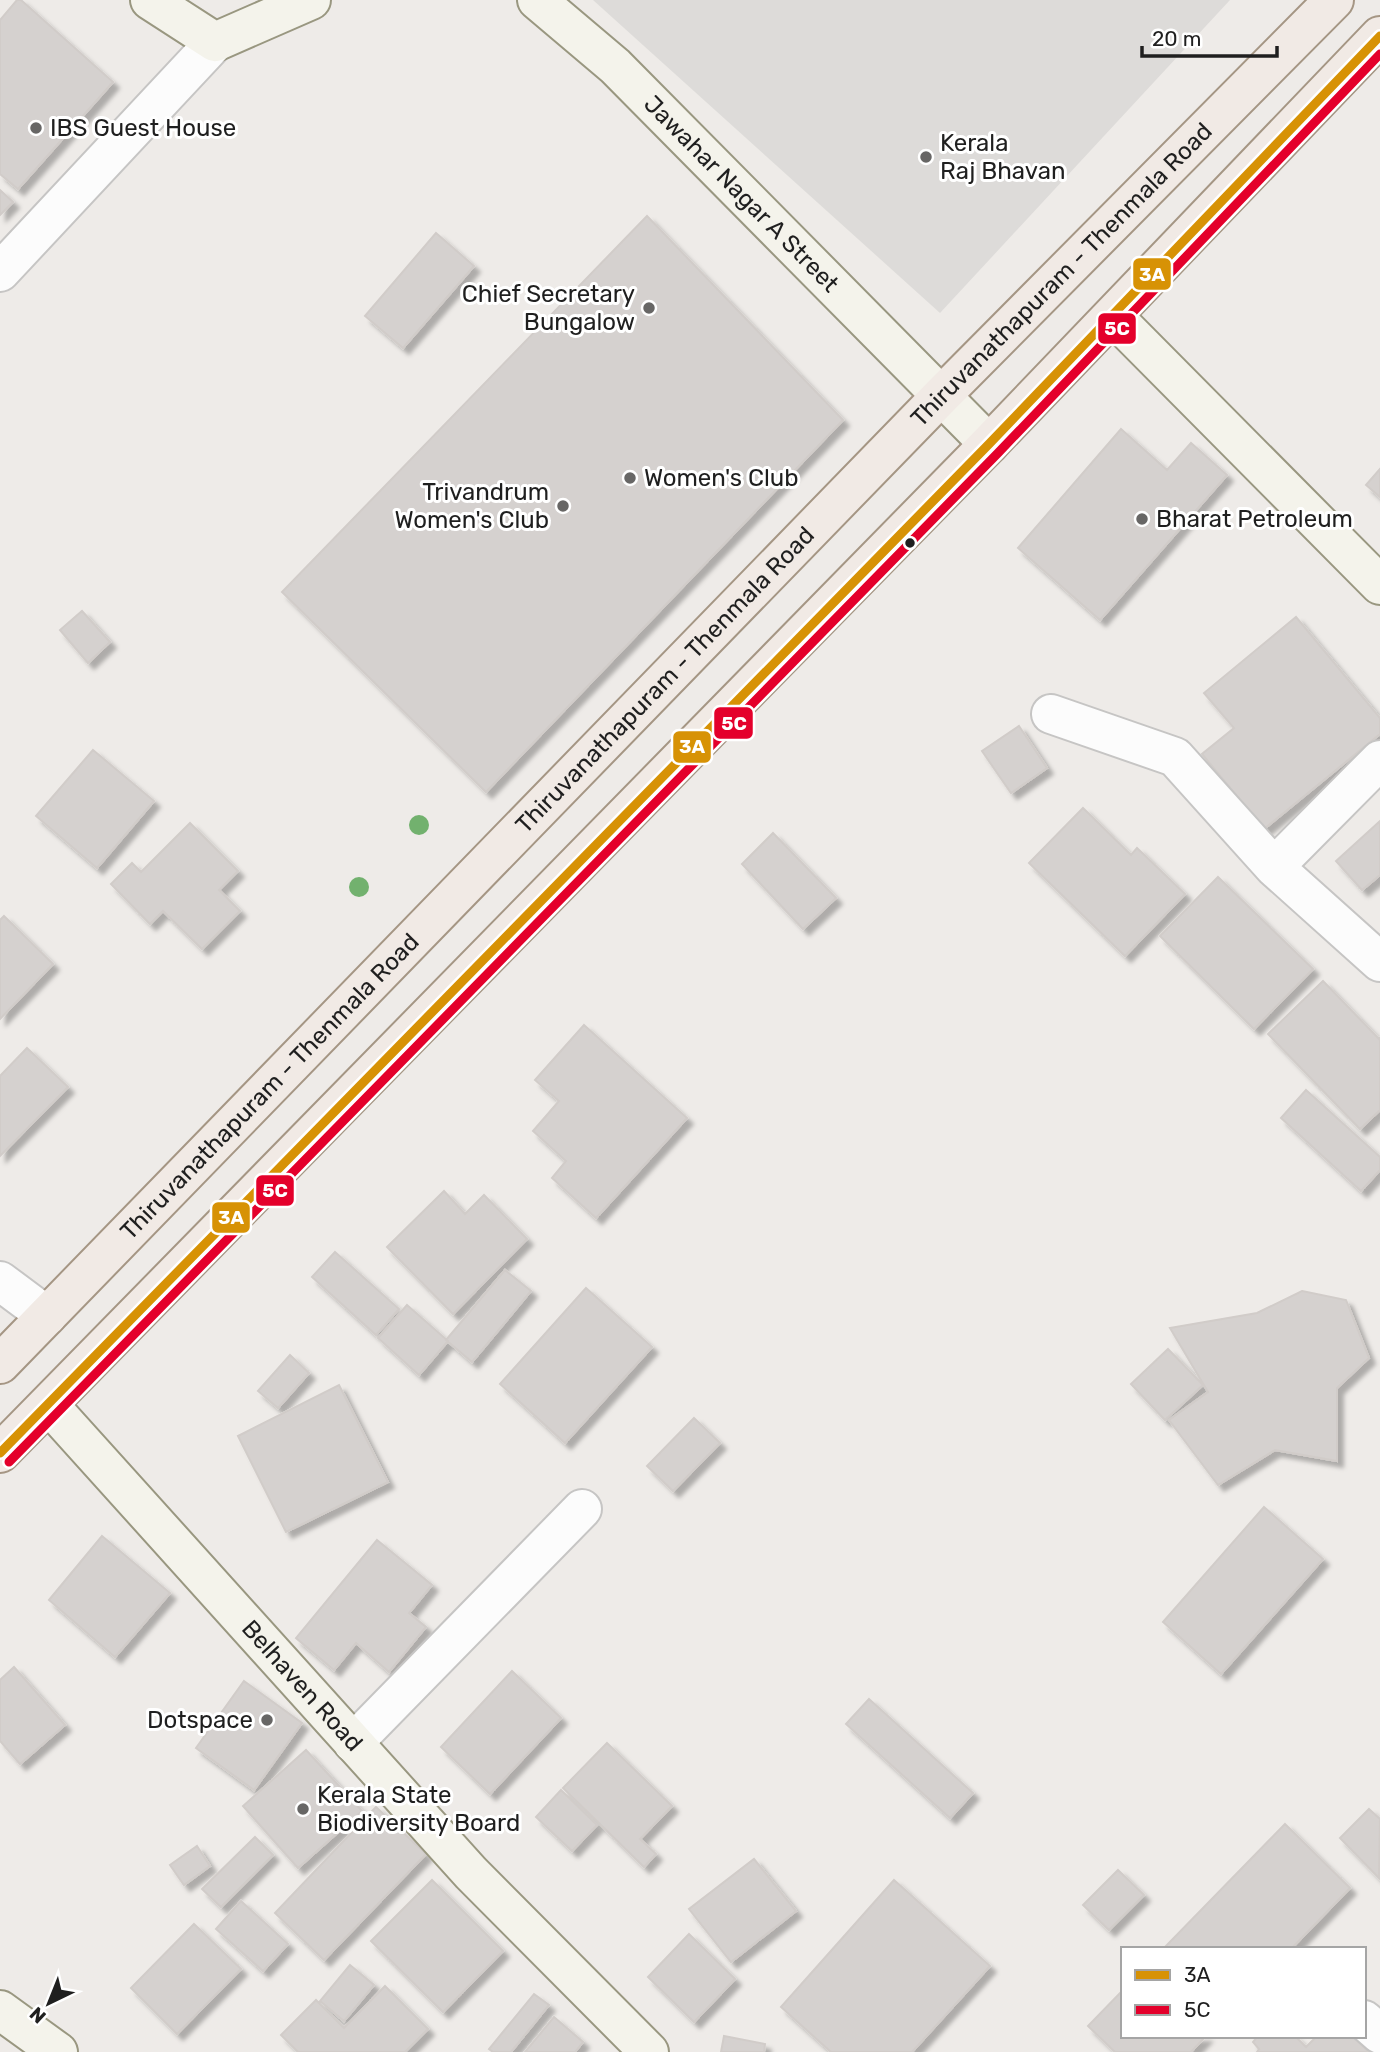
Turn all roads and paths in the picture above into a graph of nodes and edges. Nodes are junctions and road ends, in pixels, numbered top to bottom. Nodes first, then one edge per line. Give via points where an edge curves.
1 (150, 0) edge
2 (311, 0) edge
3 (537, 0) edge
4 (1334, 0) edge
5 (1380, 36) edge
6 (215, 42) junction
7 (0, 272) edge
8 (1113, 316) junction
9 (941, 396) junction
10 (989, 444) junction
11 (1380, 585) edge
12 (1051, 714) dead end
13 (1380, 760) edge
14 (1274, 867) junction
15 (1380, 962) edge
16 (0, 1282) edge
17 (47, 1316) junction
18 (0, 1364) edge
19 (49, 1405) junction
20 (0, 1454) edge
21 (582, 1508) dead end
22 (353, 1742) junction
23 (0, 2010) edge
24 (1366, 2022) edge
25 (1380, 2034) edge
26 (58, 2052) edge
27 (649, 2052) edge

1 - 6 street
2 - 6 street
3 - 9 street, Jawahar Nagar A Street via 615,66
4 - 9 main road, Thiruvanathapuram - Thenmala Road
5 - 8 main road
6 - 7 street
8 - 10 main road
8 - 11 street
9 - 10 street, Jawahar Nagar A Street
9 - 17 main road, Thiruvanathapuram - Thenmala Road
10 - 19 main road
12 - 14 street via 1175,757
13 - 14 street
14 - 15 street
16 - 17 street
17 - 18 main road, Thiruvanathapuram - Thenmala Road
19 - 20 main road
19 - 22 street, Belhaven Road
21 - 22 street
22 - 27 street, Belhaven Road via 471,1873
23 - 26 street
24 - 25 street

